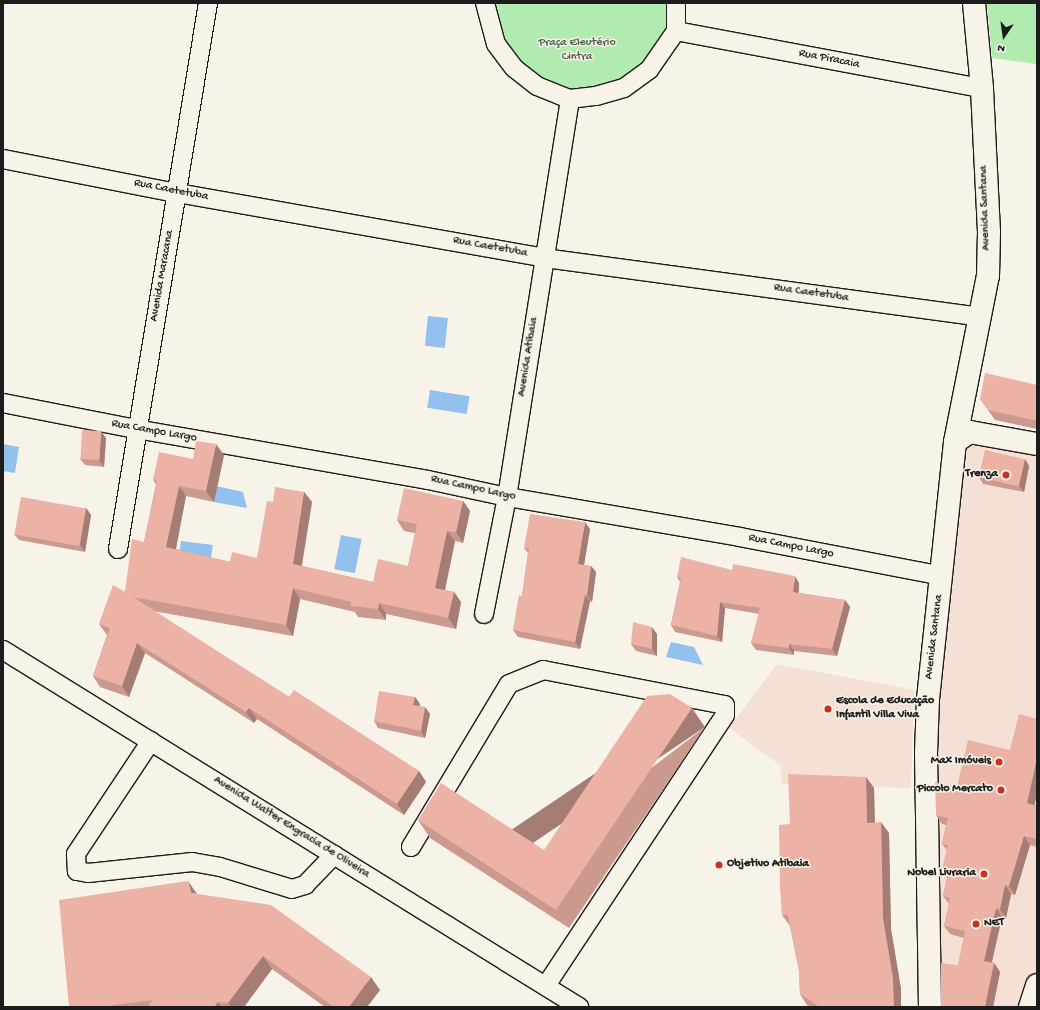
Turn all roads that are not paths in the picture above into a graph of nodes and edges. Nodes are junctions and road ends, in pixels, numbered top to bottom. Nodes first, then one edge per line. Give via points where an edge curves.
1 (208, 3) edge
2 (485, 3) edge
3 (676, 3) edge
4 (974, 3) edge
5 (676, 31) junction
6 (982, 88) junction
7 (570, 99) junction
8 (3, 159) edge
9 (177, 193) junction
10 (545, 258) junction
11 (981, 317) junction
12 (3, 404) edge
13 (961, 412) junction
14 (136, 429) junction
15 (980, 433) junction
16 (955, 442) junction
17 (1037, 444) edge
18 (507, 497) junction
19 (118, 549) dead end
20 (942, 576) junction
21 (484, 614) dead end
22 (3, 650) edge
23 (152, 741) junction
24 (411, 847) dead end
25 (334, 856) junction
26 (546, 984) junction
27 (1037, 985) edge
28 (579, 1007) edge
29 (930, 1007) edge
30 (1030, 1007) edge

1 - 9 street, Avenida Maracana
2 - 7 street via 496,44 514,68 537,86
3 - 5 street
4 - 6 main road, Avenida Santana
5 - 6 street, Rua Piracaia
5 - 7 street via 648,70 624,88 596,96
6 - 11 main road, Avenida Santana via 989,232 988,276
7 - 10 street, Avenida Atibaia
8 - 9 street, Rua Caetetuba
9 - 10 street, Rua Caetetuba
9 - 14 street, Avenida Maracana
10 - 11 street, Rua Caetetuba
10 - 18 street, Avenida Atibaia
11 - 13 main road, Avenida Santana
12 - 14 street, Rua Campo Largo
13 - 15 main road via 965,422
13 - 16 main road, Avenida Santana
14 - 18 street, Rua Campo Largo via 428,480
14 - 19 street, Avenida Maracana
15 - 16 main road via 970,432
15 - 17 main road
16 - 20 main road, Avenida Santana
18 - 20 street, Rua Campo Largo via 740,536
18 - 21 street, Avenida Atibaia
20 - 29 main road, Avenida Santana via 928,699
22 - 23 street, Avenida Walter Engracia de Oliveira
23 - 25 street, Avenida Walter Engracia de Oliveira
23 - 25 street via 76,854 76,871 88,873 192,862 292,889 305,885
24 - 26 street via 509,684 544,670 725,704 725,715
25 - 26 street, Avenida Walter Engracia de Oliveira
26 - 28 street, Avenida Walter Engracia de Oliveira
27 - 30 main road

